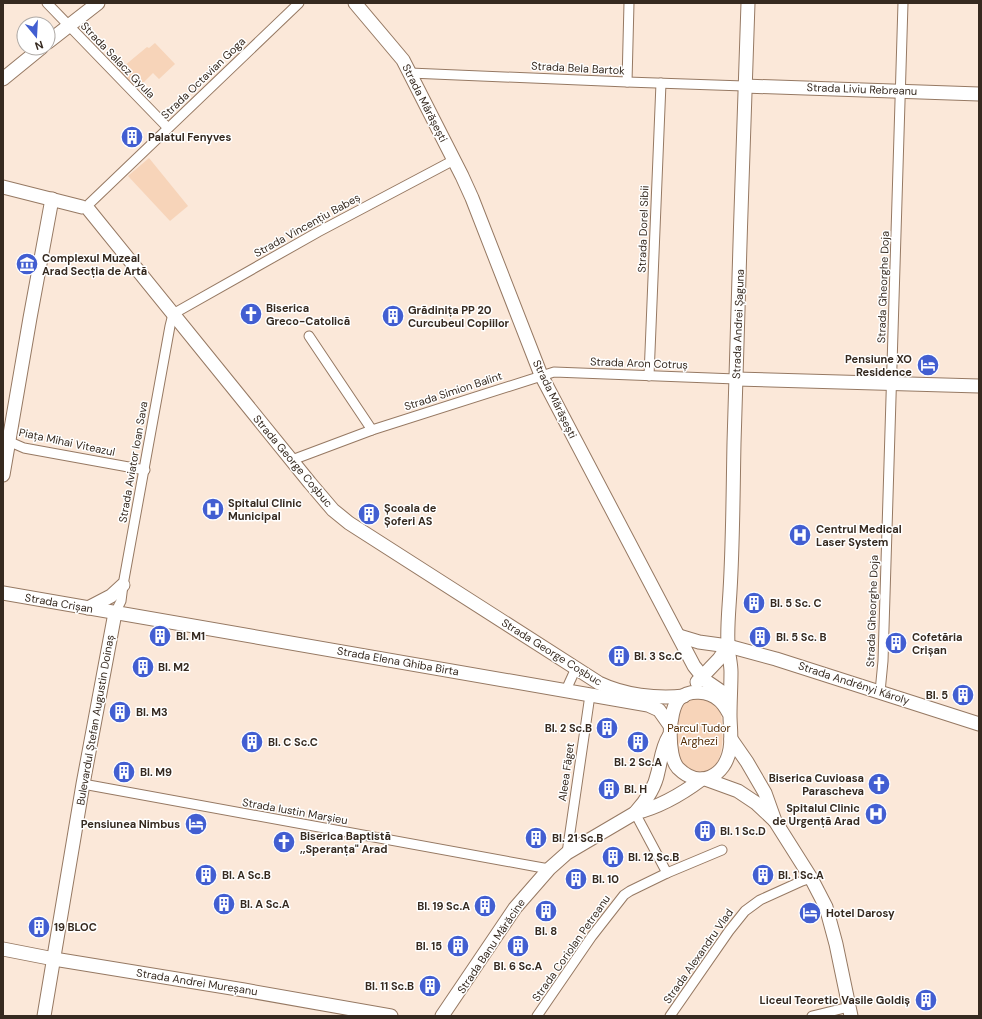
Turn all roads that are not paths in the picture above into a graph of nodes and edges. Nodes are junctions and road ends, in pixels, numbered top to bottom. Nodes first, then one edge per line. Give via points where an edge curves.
1 (47, 3) edge
2 (98, 3) edge
3 (299, 3) edge
4 (355, 3) edge
5 (629, 3) edge
6 (748, 3) edge
7 (903, 3) edge
8 (68, 26) junction
9 (56, 36) edge
10 (31, 56) edge
11 (410, 72) junction
12 (3, 79) edge
13 (627, 82) junction
14 (661, 83) junction
15 (744, 86) junction
16 (900, 90) junction
17 (979, 94) edge
18 (168, 128) junction
19 (454, 160) junction
20 (3, 187) edge
21 (52, 199) junction
22 (87, 207) junction
23 (173, 314) junction
24 (309, 336) dead end
25 (540, 375) junction
26 (648, 376) junction
27 (736, 379) junction
28 (892, 384) junction
29 (979, 386) edge
30 (372, 430) junction
31 (6, 441) edge
32 (292, 460) junction
33 (145, 470) junction
34 (3, 475) edge
35 (123, 585) junction
36 (3, 593) edge
37 (88, 608) junction
38 (115, 613) junction
39 (679, 636) junction
40 (728, 646) junction
41 (576, 668) junction
42 (702, 677) junction
43 (566, 690) junction
44 (880, 692) junction
45 (590, 695) junction
46 (685, 695) junction
47 (730, 700) junction
48 (730, 715) junction
49 (979, 724) edge
50 (671, 730) junction
51 (731, 739) junction
52 (704, 779) junction
53 (83, 784) junction
54 (635, 813) junction
55 (775, 821) junction
56 (722, 850) dead end
57 (567, 854) junction
58 (549, 869) junction
59 (667, 873) junction
60 (810, 878) junction
61 (3, 949) edge
62 (54, 959) junction
63 (850, 1011) edge
64 (444, 1014) edge
65 (44, 1016) edge
66 (391, 1016) edge
67 (537, 1016) edge
68 (670, 1016) edge
69 (812, 1016) edge

1 - 8 street, Strada Salacz Gyula
2 - 8 street
3 - 18 street, Strada Octavian Goga
4 - 11 street, Strada Mărășești via 397,52
5 - 13 street
6 - 15 street, Strada Andrei Șaguna
7 - 16 street, Strada Gheorghe Doja
8 - 9 street
8 - 18 street, Strada Salacz Gyula
10 - 12 street
11 - 13 street, Strada Bela Bartok
11 - 19 street, Strada Mărășești
13 - 14 street, Strada Bela Bartok
14 - 15 street, Strada Bela Bartok
14 - 26 street, Strada Dorel Sibii
15 - 16 street, Strada Liviu Rebreanu
15 - 27 street, Strada Andrei Șaguna
16 - 17 street, Strada Liviu Rebreanu
16 - 28 street, Strada Gheorghe Doja
18 - 22 street, Strada Octavian Goga
19 - 23 street, Strada Vincențiu Babeș via 318,232
19 - 25 street, Strada Mărășești via 472,198
20 - 21 street
21 - 22 street
21 - 31 street
22 - 23 street, Strada George Coșbuc
23 - 32 street, Strada George Coșbuc
23 - 33 street, Strada Aviator Ioan Sava
24 - 30 street
25 - 26 street, Strada Aron Cotruș via 559,372
25 - 30 street, Strada Simion Balint
25 - 39 street, Strada Mărășești
26 - 27 street, Strada Aron Cotruș
27 - 28 street
27 - 40 street, Strada Andrei Șaguna via 734,520
28 - 29 street
28 - 44 street, Strada Gheorghe Doja
30 - 32 street, Strada Simion Balint
31 - 33 street, Piața Mihai Viteazul via 24,448
31 - 34 street
32 - 41 street, Strada George Coșbuc via 323,499 349,523
33 - 35 street, Strada Aviator Ioan Sava
35 - 37 street via 111,596
35 - 38 street, Strada Aviator Ioan Sava via 121,601
36 - 37 street, Strada Crișan
37 - 38 street, Strada Crișan
38 - 43 street, Strada Elena Ghiba Birta
38 - 53 street, Bulevardul Ștefan Augustin Doinaș
39 - 40 street
39 - 42 street, Strada Mărășești
40 - 42 street
40 - 44 street, Strada Andrényi Károly
40 - 47 street, Strada Andrei Șaguna via 731,661
41 - 43 street
41 - 46 street, Strada George Coșbuc via 610,688 649,697
42 - 46 street
42 - 47 street, Strada Mărășești
43 - 45 street, Strada Elena Ghiba Birta
44 - 49 street, Strada Andrényi Károly
45 - 50 street, Strada Elena Ghiba Birta via 652,706 662,713
45 - 57 street, Aleea Făget
46 - 48 street via 694,692 714,696
46 - 50 street via 676,705
47 - 48 street, Strada Andrei Șaguna
48 - 51 street
50 - 52 street via 672,755 675,763 686,774
50 - 54 street, Strada Banu Mărăcine via 650,793
51 - 52 street via 723,767 717,774
51 - 55 street via 765,793
52 - 54 street, Strada Banu Mărăcine via 661,804
52 - 55 street via 738,791 756,803
53 - 58 street, Strada Iustin Marșieu
53 - 62 street, Bulevardul Ștefan Augustin Doinaș
54 - 57 street, Strada Banu Mărăcine
54 - 59 street
55 - 60 street
56 - 59 street, Strada Coriolan Petreanu
57 - 58 street, Strada Banu Mărăcine
58 - 64 street, Strada Banu Mărăcine via 515,908
59 - 67 street, Strada Coriolan Petreanu via 624,895 592,936
60 - 63 street via 829,917
60 - 68 street, Strada Alexandru Vlad via 760,900 745,911 728,931
61 - 62 street, Strada Andrei Mureșanu
62 - 65 street, Bulevardul Ștefan Augustin Doinaș
62 - 66 street, Strada Andrei Mureșanu
63 - 69 street

